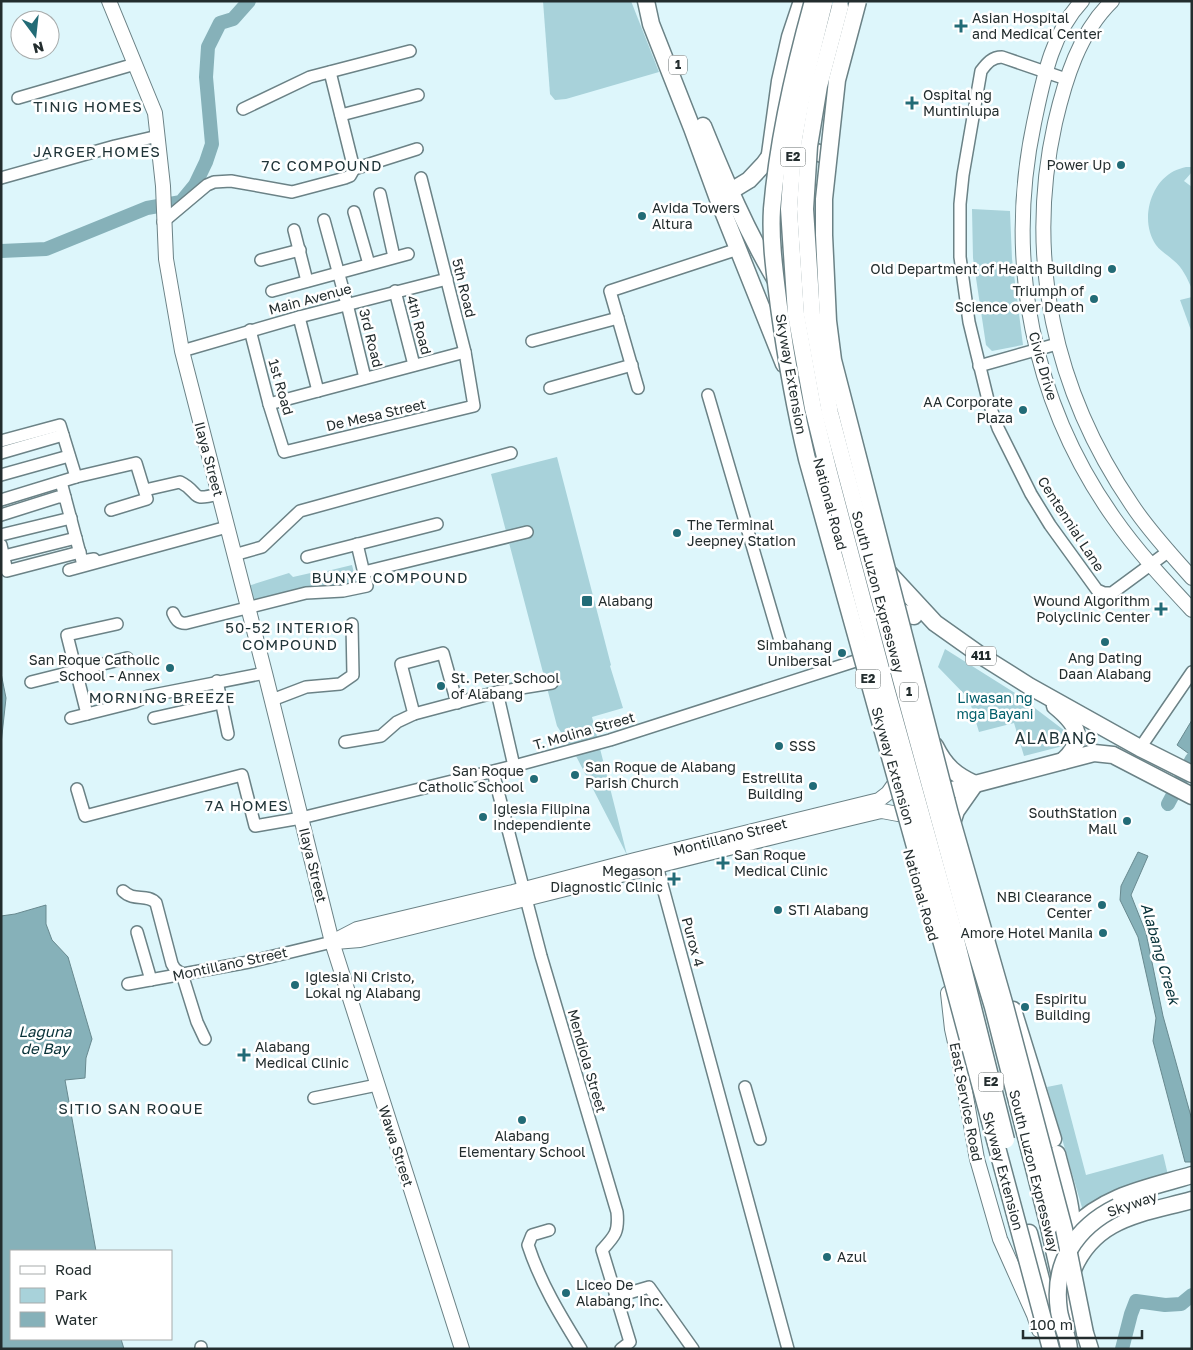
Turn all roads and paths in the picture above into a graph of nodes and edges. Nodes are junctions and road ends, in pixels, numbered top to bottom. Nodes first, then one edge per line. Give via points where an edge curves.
1 (109, 1) edge
2 (802, 1) edge
3 (813, 1) edge
4 (825, 1) edge
5 (842, 1) edge
6 (858, 1) edge
7 (863, 1) edge
8 (1082, 1) edge
9 (1112, 1) edge
10 (410, 51) dead end
11 (135, 64) junction
12 (1045, 71) junction
13 (330, 72) junction
14 (1066, 79) junction
15 (418, 94) dead end
16 (18, 98) dead end
17 (243, 109) dead end
18 (341, 115) junction
19 (158, 136) junction
20 (417, 149) dead end
21 (770, 154) junction
22 (825, 155) junction
23 (354, 169) junction
24 (1, 178) edge
25 (421, 178) dead end
26 (380, 194) dead end
27 (724, 196) junction
28 (354, 212) dead end
29 (163, 218) junction
30 (324, 220) dead end
31 (294, 230) dead end
32 (738, 249) junction
33 (300, 250) junction
34 (408, 254) dead end
35 (394, 258) junction
36 (262, 260) dead end
37 (369, 264) junction
38 (338, 272) junction
39 (446, 279) junction
40 (307, 281) junction
41 (272, 291) dead end
42 (395, 291) junction
43 (787, 296) junction
44 (347, 304) junction
45 (762, 306) junction
46 (299, 317) junction
47 (618, 318) junction
48 (250, 330) junction
49 (532, 341) dead end
50 (1057, 344) junction
51 (182, 351) junction
52 (1036, 351) junction
53 (465, 352) junction
54 (414, 365) junction
55 (632, 365) junction
56 (979, 366) junction
57 (365, 378) junction
58 (550, 388) dead end
59 (638, 388) dead end
60 (318, 391) junction
61 (708, 395) dead end
62 (269, 404) junction
63 (474, 406) joint
64 (833, 409) junction
65 (808, 421) junction
66 (63, 435) junction
67 (839, 436) junction
68 (1, 441) edge
69 (284, 452) joint
70 (1, 453) edge
71 (511, 453) dead end
72 (69, 456) junction
73 (1, 475) edge
74 (76, 477) junction
75 (61, 482) junction
76 (145, 490) junction
77 (218, 494) junction
78 (64, 497) junction
79 (1, 500) edge
80 (111, 510) dead end
81 (1, 515) edge
82 (71, 518) junction
83 (437, 524) dead end
84 (227, 527) junction
85 (527, 532) dead end
86 (1, 535) edge
87 (76, 538) junction
88 (356, 544) junction
89 (3, 551) edge
90 (1168, 551) junction
91 (80, 552) junction
92 (870, 552) junction
93 (234, 555) junction
94 (307, 557) dead end
95 (114, 559) junction
96 (1151, 565) junction
97 (69, 570) dead end
98 (364, 572) junction
99 (1192, 578) edge
100 (881, 589) junction
101 (248, 608) junction
102 (1192, 610) edge
103 (173, 613) dead end
104 (914, 616) junction
105 (117, 624) dead end
106 (352, 624) dead end
107 (935, 624) junction
108 (781, 644) dead end
109 (870, 657) junction
110 (127, 658) dead end
111 (76, 671) junction
112 (1192, 672) edge
113 (266, 673) junction
114 (217, 681) junction
115 (31, 682) dead end
116 (552, 683) dead end
117 (1029, 686) junction
118 (497, 692) junction
119 (272, 700) junction
120 (457, 703) junction
121 (221, 704) junction
122 (86, 714) junction
123 (414, 714) junction
124 (71, 718) dead end
125 (154, 718) dead end
126 (228, 734) dead end
127 (346, 742) dead end
128 (1140, 748) junction
129 (1063, 760) junction
130 (514, 766) junction
131 (899, 767) junction
132 (493, 772) junction
133 (1192, 774) edge
134 (975, 784) junction
135 (893, 786) junction
136 (77, 789) dead end
137 (937, 794) junction
138 (1188, 795) edge
139 (880, 805) junction
140 (898, 814) junction
141 (301, 818) junction
142 (950, 842) junction
143 (646, 864) junction
144 (124, 891) dead end
145 (524, 894) junction
146 (971, 916) junction
147 (137, 932) dead end
148 (332, 942) junction
149 (995, 948) junction
150 (182, 974) junction
151 (151, 980) junction
152 (128, 984) dead end
153 (948, 993) junction
154 (205, 1039) dead end
155 (377, 1085) junction
156 (745, 1087) dead end
157 (314, 1098) dead end
158 (760, 1139) dead end
159 (1192, 1175) edge
160 (1192, 1185) edge
161 (1192, 1191) edge
162 (1192, 1200) edge
163 (1192, 1206) edge
164 (1072, 1229) junction
165 (549, 1230) dead end
166 (1070, 1278) junction
167 (615, 1297) junction
168 (1050, 1314) junction
169 (1068, 1314) junction
170 (462, 1349) edge
171 (581, 1349) edge
172 (621, 1349) edge
173 (693, 1349) edge
174 (788, 1349) edge
175 (1045, 1349) edge
176 (1051, 1349) edge
177 (1059, 1349) edge
178 (1069, 1349) edge
179 (1076, 1349) edge
180 (1091, 1349) edge

1 - 11 main road, Ilaya Street
2 - 21 highway via 780,81
3 - 176 highway, Skyway Extension / E2, bridge via 780,141 772,210 774,267 786,357 807,459 953,982
4 - 168 highway, South Luzon Expressway / E2, bridge via 794,139 789,209 796,314 828,469 954,932
5 - 169 highway, South Luzon Expressway / E2, bridge via 819,86 809,146 805,208 812,315 835,432 993,1007
6 - 180 highway, E2, bridge via 837,80 824,199 828,321 833,360 950,814 1064,1229
7 - 22 highway via 836,93
8 - 12 main road, Civic Drive via 1064,27
9 - 14 main road, Civic Drive via 1095,21
10 - 13 street
11 - 16 street
11 - 19 main road, Ilaya Street via 155,113
12 - 14 street, Centennial Lane
12 - 52 main road, Civic Drive via 1027,162 1022,220 1022,253
12 - 56 street, Centennial Lane via 996,57 990,60 979,77 963,175 959,230 963,289
13 - 17 street
13 - 18 street
14 - 50 main road, Civic Drive via 1052,135 1044,198 1044,259
15 - 18 street
18 - 23 street
19 - 24 street
19 - 29 main road, Ilaya Street
20 - 23 street
21 - 22 highway via 775,149 795,145
21 - 27 highway via 749,180
22 - 64 highway via 820,236 824,352
23 - 29 street via 345,178 292,192 231,181 214,182
25 - 39 street, 5th Road
26 - 35 street
27 - 27 highway, National Road / 1 via 677,63 646,1 651,24
27 - 32 highway, National Road / 1
27 - 43 highway, National Road / 1
28 - 37 street
29 - 51 main road, Ilaya Street via 167,269
30 - 38 street, 3rd Road
31 - 33 street
32 - 45 highway, National Road / 1
32 - 47 street via 610,291
33 - 36 street
33 - 40 street
34 - 35 street
35 - 37 street
37 - 38 street
38 - 40 street
38 - 44 street, 3rd Road
39 - 42 street, Main Avenue
39 - 53 street, 5th Road
40 - 41 street
42 - 44 street, Main Avenue
42 - 54 street, 4th Road
43 - 45 highway via 779,296
43 - 64 highway, National Road / 1 via 799,315
44 - 46 street, Main Avenue
44 - 57 street, 3rd Road
45 - 65 highway, National Road / 1
46 - 48 street, Main Avenue
46 - 60 street
47 - 49 street
47 - 55 street
48 - 51 street, Main Avenue
48 - 62 street, 1st Road
50 - 52 street
50 - 90 main road, Civic Drive via 1080,410 1107,466 1132,506
51 - 77 main road, Ilaya Street
52 - 56 street
52 - 96 main road, Civic Drive via 1070,443 1114,518
53 - 54 street
53 - 63 street, 5th Road
54 - 57 street
55 - 58 street
55 - 59 street
56 - 96 street, Centennial Lane via 998,428 1031,494 1097,590 1112,593
57 - 60 street
60 - 62 street
61 - 108 street
62 - 69 street, 1st Road
63 - 69 street, De Mesa Street
64 - 67 highway, National Road / 1
65 - 67 highway via 821,414 830,420
65 - 109 highway, National Road / 1
66 - 68 street via 60,425
66 - 70 street
66 - 72 street
67 - 92 highway, National Road / 1
71 - 93 street via 300,511 262,547
72 - 73 street
72 - 74 street
74 - 75 street
74 - 76 street via 136,463
75 - 78 street
75 - 79 street
76 - 77 street via 180,482 198,498
76 - 80 street via 147,499
77 - 84 main road, Ilaya Street
78 - 81 street
78 - 82 street
82 - 86 street
82 - 87 street
83 - 88 street
84 - 93 main road, Ilaya Street
84 - 95 street
85 - 98 street
87 - 89 street
87 - 91 street
88 - 94 street
88 - 98 street
89 - 91 street via 7,571
90 - 96 street, Centennial Lane
90 - 99 main road, Civic Drive
91 - 95 street via 82,561 107,555
92 - 100 highway, National Road / 1
92 - 107 highway, 411
93 - 101 main road, Ilaya Street
95 - 97 street
96 - 102 main road, Civic Drive
98 - 101 street via 367,586 306,593
100 - 104 highway, 411
100 - 137 highway, National Road / 1
101 - 103 street via 182,624
101 - 113 main road, Ilaya Street
104 - 107 highway, 411
104 - 134 highway via 904,612 900,614 931,736 943,761 960,778
105 - 111 street via 67,635
106 - 119 street via 353,675 340,684 306,687
107 - 117 highway, 411
109 - 130 street, T. Molina Street via 610,740
109 - 131 highway, National Road / 1
110 - 111 street
111 - 115 street
111 - 122 street
112 - 128 street
113 - 114 street
113 - 119 main road, Ilaya Street
114 - 121 street
114 - 122 street
116 - 118 street
117 - 128 highway, 411
117 - 129 highway via 1064,714 1077,733 1078,741 1073,751
118 - 120 street
118 - 130 street
119 - 141 main road, Ilaya Street
120 - 123 street
120 - 123 street via 444,652 414,659 402,664
121 - 125 street
121 - 126 street
122 - 124 street
123 - 127 street via 397,722 381,736
128 - 133 highway, 411
129 - 134 highway
129 - 138 highway via 1094,753 1113,755
130 - 132 street, T. Molina Street
131 - 135 highway, National Road
131 - 146 highway via 907,782 944,925 948,932 957,936 964,934 970,928
132 - 141 street, T. Molina Street
132 - 145 street, Mendiola Street
134 - 137 highway
134 - 142 highway via 956,811 950,828
135 - 139 main road
135 - 140 highway, National Road
136 - 141 street, T. Molina Street via 85,816 242,775 255,826
137 - 142 highway, National Road / 1
139 - 140 main road, Montillano Street
139 - 143 main road, Montillano Street
140 - 153 highway, National Road
141 - 148 main road, Ilaya Street
142 - 146 highway, National Road / 1
143 - 145 main road, Montillano Street
143 - 174 street, Purox 4 via 700,1026
144 - 150 street via 128,896 156,903 172,964
145 - 148 main road, Montillano Street via 357,929
145 - 167 street, Mendiola Street via 617,1212 619,1227 602,1250
146 - 149 highway, National Road / 1
147 - 151 street
148 - 150 street, Montillano Street
148 - 155 main road, Wawa Street
149 - 153 highway via 985,977 974,988
149 - 164 highway, National Road via 1055,1146
150 - 151 street, Montillano Street
150 - 154 street
151 - 152 street, Montillano Street
153 - 168 highway, National Road via 961,1026 1015,1238
153 - 175 main road, East Service Road via 977,1159 1000,1239 1034,1315
155 - 157 street
155 - 170 main road, Wawa Street
156 - 158 street
159 - 164 highway via 1104,1204 1084,1216
160 - 178 highway, Skyway, bridge via 1117,1207 1101,1215 1077,1237 1062,1265 1059,1287 1059,1310
161 - 179 highway, Skyway / E2, bridge via 1119,1213 1093,1230 1083,1241 1069,1267 1065,1286 1065,1310
162 - 166 highway via 1140,1214 1107,1228 1089,1242
163 - 180 main road via 1124,1226 1110,1232 1092,1248 1083,1264 1081,1286
164 - 166 highway, National Road
165 - 171 street via 532,1235 528,1245 554,1306
166 - 169 highway, National Road
167 - 172 street, Mendiola Street via 630,1342
167 - 173 street via 649,1287
168 - 177 highway, South Luzon Expressway / E2
169 - 179 highway, South Luzon Expressway / E2

